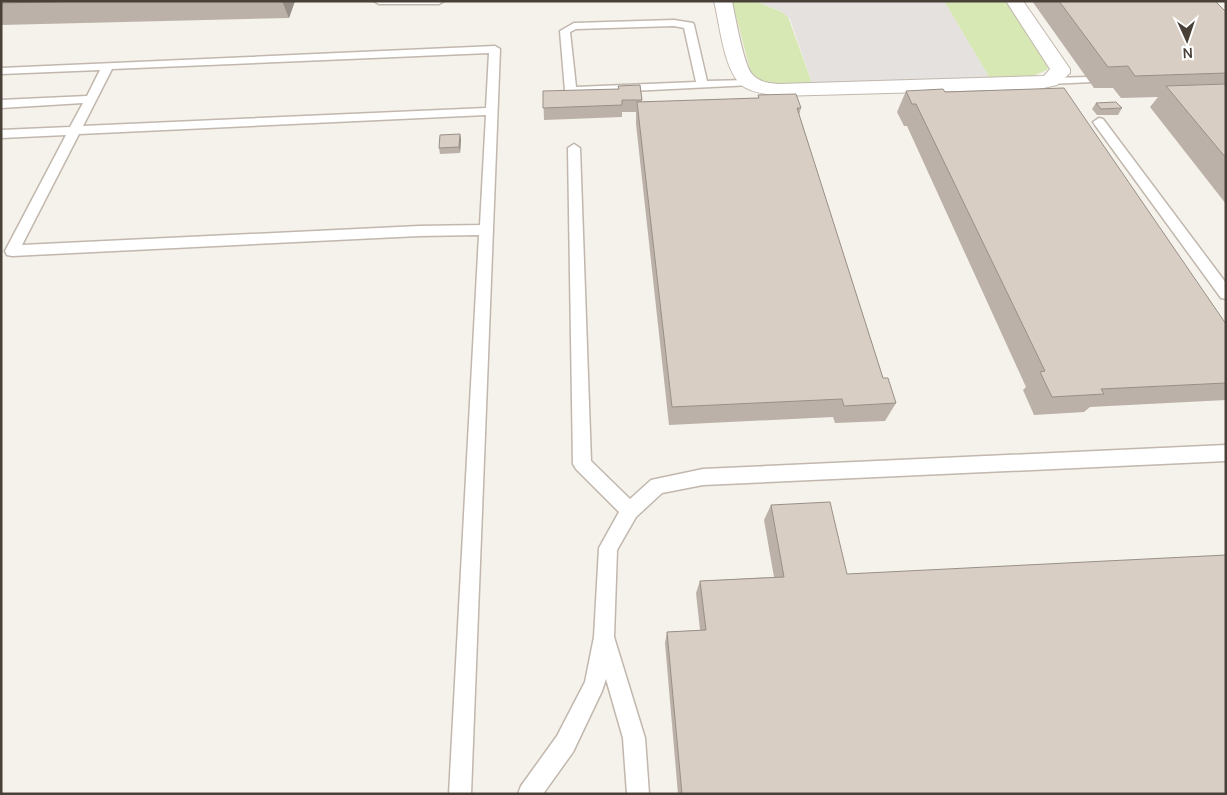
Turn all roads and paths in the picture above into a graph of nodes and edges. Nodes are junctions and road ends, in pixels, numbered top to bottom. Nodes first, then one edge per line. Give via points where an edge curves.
1 (379, 1) edge
2 (439, 1) edge
3 (723, 1) edge
4 (1014, 1) edge
5 (108, 66) junction
6 (1, 71) edge
7 (1088, 80) dead end
8 (1050, 81) junction
9 (748, 83) junction
10 (702, 85) junction
11 (92, 99) junction
12 (1, 104) edge
13 (492, 111) junction
14 (1099, 122) dead end
15 (76, 130) junction
16 (1, 134) edge
17 (574, 148) dead end
18 (487, 230) junction
19 (1226, 294) edge
20 (1226, 453) edge
21 (630, 511) junction
22 (604, 637) junction
23 (460, 794) edge
24 (529, 794) edge
25 (638, 794) edge

1 - 2 lane
3 - 9 street via 739,69
4 - 8 street via 1060,69 1060,74
5 - 6 lane
5 - 11 lane
5 - 13 lane via 496,49
7 - 8 lane
8 - 9 street via 778,90
9 - 10 lane
10 - 10 lane via 571,91 565,31 574,26 674,23 689,26
11 - 12 lane
11 - 15 lane
13 - 15 lane
13 - 18 lane
14 - 19 lane
15 - 16 lane
15 - 18 lane via 12,251
17 - 21 lane via 582,464
18 - 23 lane
20 - 21 lane via 703,477 657,486
21 - 22 lane via 608,548
22 - 24 lane via 595,684 565,744
22 - 25 lane via 634,738

